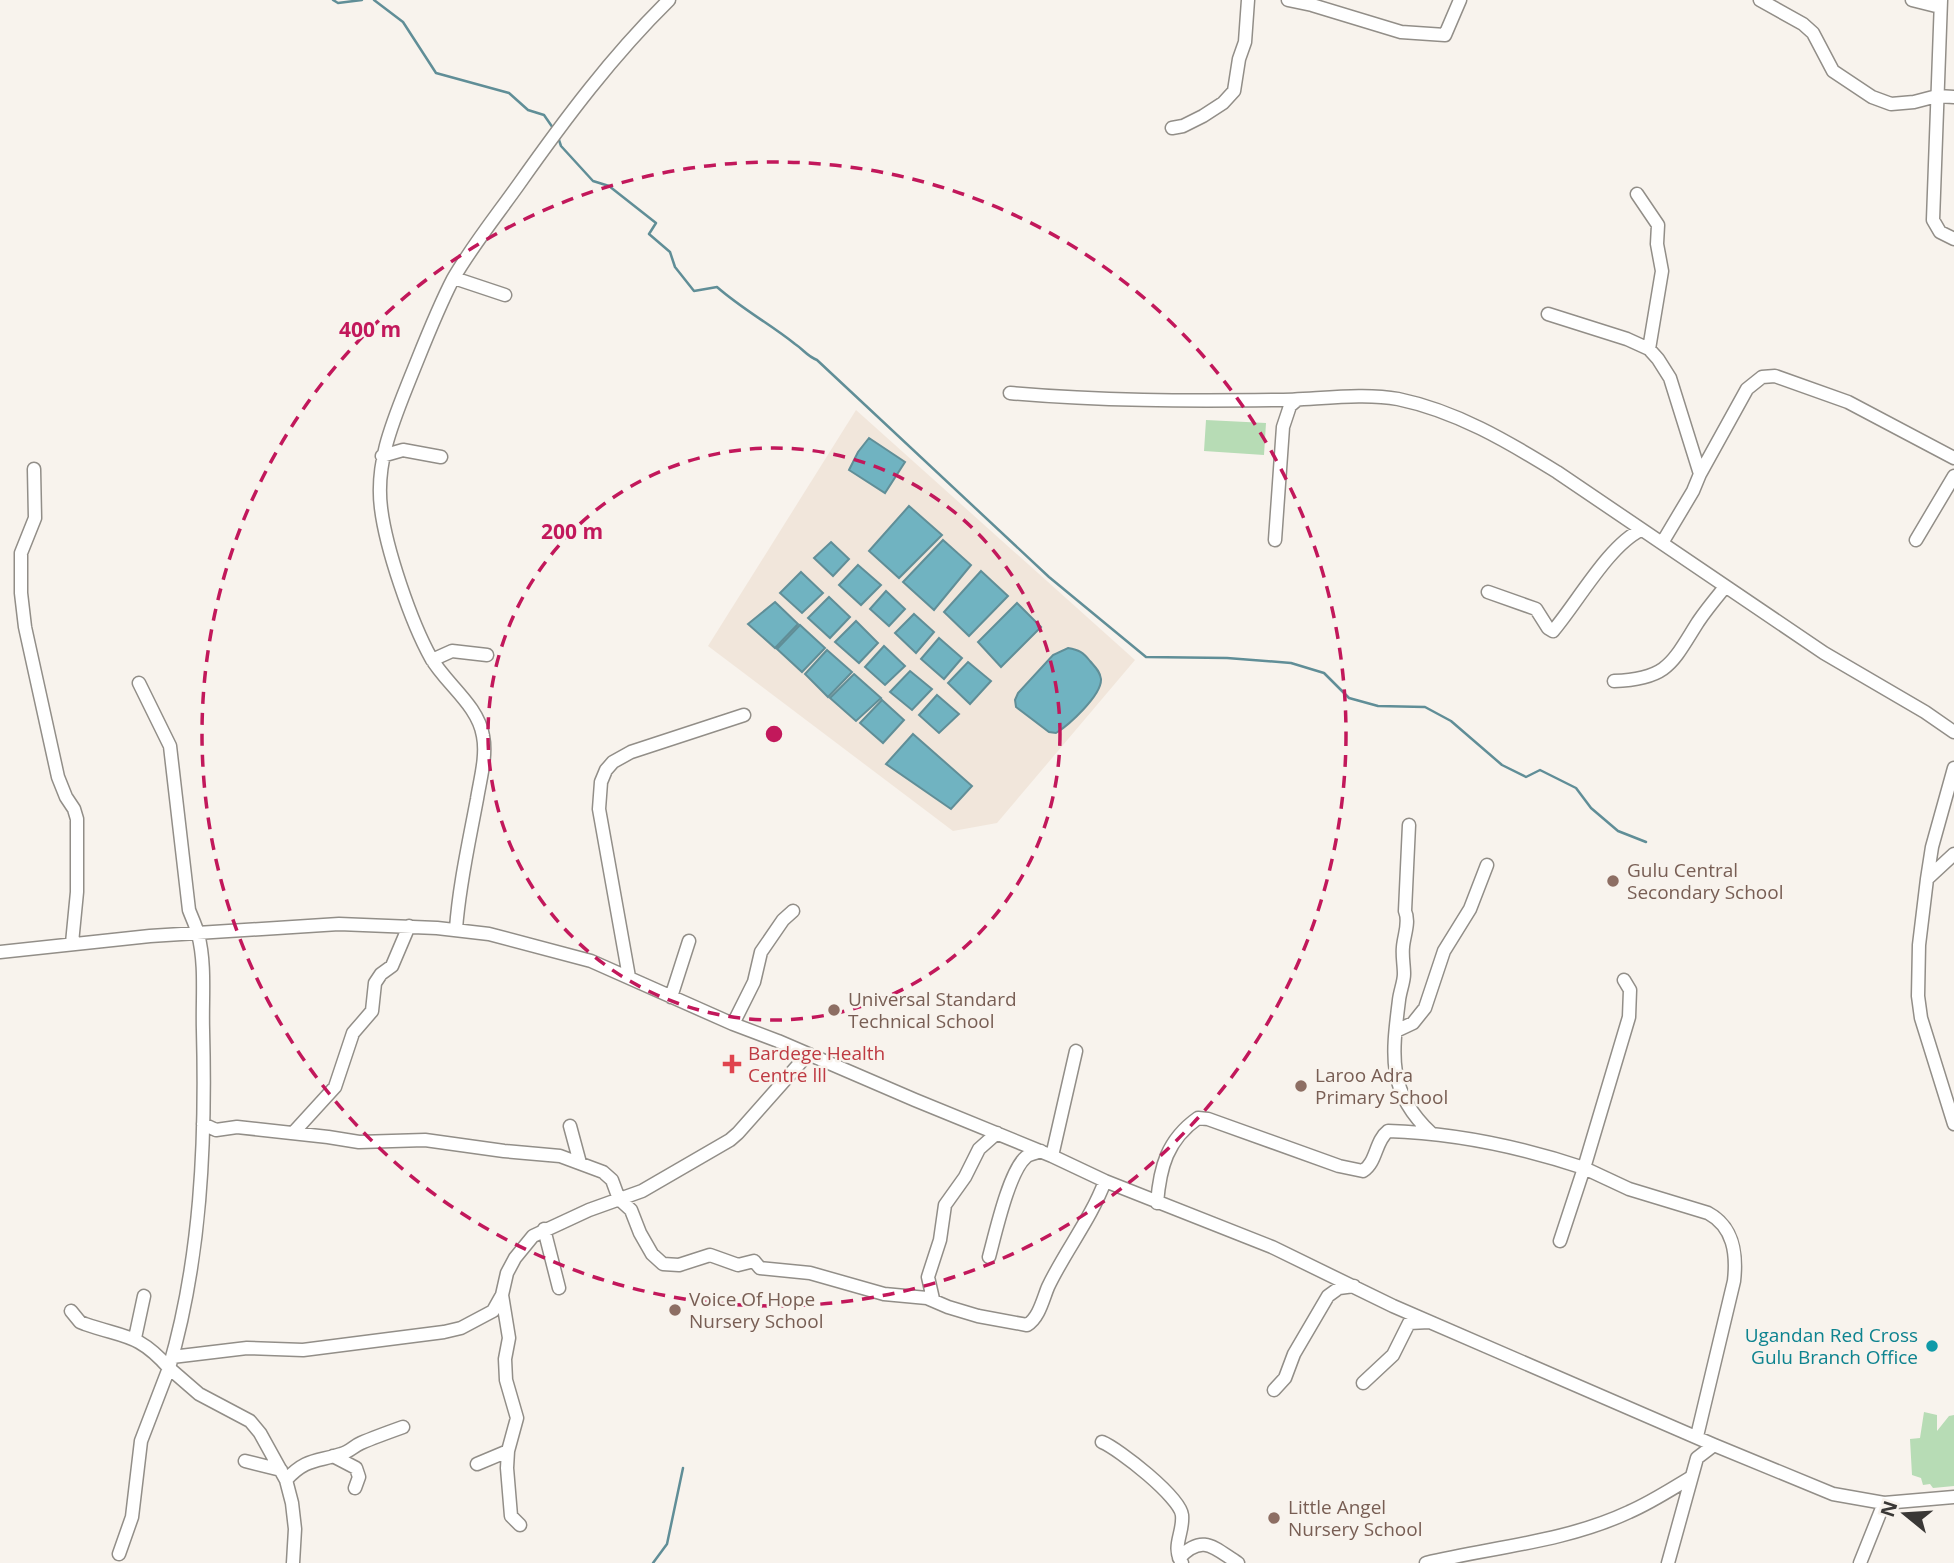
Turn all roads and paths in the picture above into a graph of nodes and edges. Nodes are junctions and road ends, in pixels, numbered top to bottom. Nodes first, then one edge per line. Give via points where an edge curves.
1 (669, 0) edge
2 (1248, 0) edge
3 (1288, 0) edge
4 (1460, 0) edge
5 (1760, 0) edge
6 (1912, 0) edge
7 (1941, 4) edge
8 (1937, 96) junction
9 (1954, 97) edge
10 (1172, 128) dead end
11 (1637, 194) dead end
12 (1954, 239) edge
13 (454, 278) junction
14 (505, 295) dead end
15 (1548, 314) dead end
16 (1649, 349) junction
17 (1010, 393) dead end
18 (1297, 400) junction
19 (382, 456) junction
20 (441, 457) dead end
21 (1954, 458) edge
22 (34, 469) dead end
23 (1700, 474) junction
24 (1954, 476) edge
25 (1641, 530) junction
26 (1275, 540) dead end
27 (1916, 540) dead end
28 (1662, 543) junction
29 (1725, 587) junction
30 (1488, 592) dead end
31 (487, 654) dead end
32 (432, 660) junction
33 (1615, 681) dead end
34 (139, 683) dead end
35 (744, 715) dead end
36 (1954, 732) edge
37 (1954, 768) edge
38 (1409, 824) dead end
39 (1954, 854) edge
40 (1487, 865) dead end
41 (1927, 879) junction
42 (793, 911) dead end
43 (409, 926) junction
44 (456, 929) junction
45 (198, 933) junction
46 (689, 941) dead end
47 (72, 943) junction
48 (0, 952) edge
49 (629, 976) junction
50 (1624, 980) dead end
51 (671, 997) junction
52 (733, 1024) junction
53 (1396, 1031) junction
54 (1076, 1051) dead end
55 (808, 1054) junction
56 (1954, 1124) edge
57 (203, 1125) junction
58 (570, 1126) dead end
59 (216, 1130) junction
60 (293, 1133) junction
61 (997, 1133) junction
62 (1431, 1133) junction
63 (202, 1150) junction
64 (1047, 1154) junction
65 (580, 1163) junction
66 (1584, 1168) junction
67 (1105, 1181) junction
68 (620, 1199) junction
69 (1157, 1203) junction
70 (544, 1229) junction
71 (1560, 1241) dead end
72 (989, 1257) dead end
73 (1354, 1286) junction
74 (559, 1287) dead end
75 (502, 1295) junction
76 (144, 1296) dead end
77 (933, 1299) junction
78 (71, 1311) dead end
79 (1433, 1322) junction
80 (135, 1338) junction
81 (172, 1359) junction
82 (1363, 1383) dead end
83 (1274, 1390) dead end
84 (403, 1427) dead end
85 (1697, 1436) junction
86 (1102, 1442) dead end
87 (1714, 1445) junction
88 (508, 1451) junction
89 (333, 1456) junction
90 (245, 1461) dead end
91 (477, 1464) dead end
92 (284, 1475) junction
93 (1690, 1478) junction
94 (355, 1488) dead end
95 (1954, 1497) edge
96 (1884, 1503) junction
97 (520, 1525) dead end
98 (119, 1554) dead end
99 (1181, 1561) edge
100 (293, 1563) edge
101 (1238, 1563) edge
102 (1426, 1563) edge
103 (1668, 1563) edge
104 (1860, 1563) edge

1 - 13 street via 581,99
2 - 10 street via 1234,92 1203,116
3 - 4 street via 1401,32 1445,34
5 - 8 street via 1803,24 1833,71 1872,97 1891,104
6 - 7 street
7 - 8 street
8 - 9 street
8 - 12 street via 1933,220 1940,232
11 - 16 street via 1658,225 1661,279
13 - 14 street
13 - 19 street via 397,409
15 - 16 street
16 - 23 street via 1670,377
17 - 18 street via 1156,401
18 - 25 street via 1396,399 1452,416 1515,446
18 - 26 street via 1290,406 1283,428
19 - 20 street via 403,450
19 - 32 street via 381,509 387,534
21 - 23 street via 1848,402 1775,376 1762,377 1747,389
22 - 47 street via 36,512 21,553 21,593 58,777 77,819
23 - 28 street
24 - 27 street
25 - 28 street
25 - 30 street via 1615,551 1553,631 1536,609
28 - 29 street
29 - 33 street via 1668,666 1649,677
29 - 36 street
31 - 32 street via 452,651
32 - 44 street via 484,736
34 - 45 street via 170,747 188,910
35 - 49 street via 631,752 606,770 598,809
37 - 41 street
38 - 53 street via 1408,920
39 - 41 street
40 - 53 street via 1470,909 1444,951 1425,1008 1413,1023
41 - 56 street via 1918,996
42 - 52 street via 761,952 754,982
43 - 44 street
43 - 45 street via 339,924
43 - 60 street via 392,965 375,983 372,1011 354,1033 335,1087
44 - 49 street via 591,961
45 - 47 street
45 - 57 street via 203,985
46 - 51 street
47 - 48 street
49 - 51 street
50 - 66 street via 1630,997 1629,1017
51 - 52 street
52 - 55 street
53 - 62 street via 1395,1079 1410,1111
54 - 64 street
55 - 61 street
55 - 68 street via 730,1140
57 - 59 street
57 - 63 street
58 - 65 street
59 - 60 street via 237,1127
59 - 63 street
60 - 65 street via 359,1142 425,1140 548,1154
61 - 64 street
61 - 77 street via 979,1149 945,1205 928,1277
62 - 66 street via 1532,1152
62 - 69 street via 1388,1131 1363,1171 1198,1118 1168,1152
63 - 81 street via 194,1237
64 - 67 street
64 - 72 street via 1025,1157 1012,1180
65 - 68 street via 612,1180
66 - 71 street
66 - 85 street via 1629,1189 1708,1213 1730,1235 1734,1281
67 - 69 street
67 - 77 street via 1031,1323 978,1316
68 - 70 street
68 - 77 street via 630,1207 645,1241 663,1264 679,1265 709,1255 738,1265 754,1261 760,1268 810,1273 884,1294
69 - 73 street via 1272,1247
70 - 74 street
70 - 75 street via 519,1251
73 - 79 street
73 - 83 street via 1339,1288 1328,1296 1285,1378
75 - 81 street via 488,1316 443,1332 303,1350 247,1348
75 - 88 street via 509,1338 506,1380 517,1418
76 - 80 street
78 - 80 street via 80,1322
79 - 82 street via 1409,1323 1393,1355
79 - 85 street
80 - 81 street via 159,1356
81 - 92 street via 199,1394 250,1421
81 - 98 street via 141,1441 132,1517
84 - 89 street
85 - 87 street
86 - 99 street via 1132,1460 1180,1509 1176,1542
87 - 93 street via 1697,1458
87 - 96 street via 1833,1494
88 - 91 street
88 - 97 street via 511,1516
89 - 92 street
89 - 94 street via 356,1468
90 - 92 street
92 - 100 street via 295,1529
93 - 102 street via 1606,1521
93 - 103 street
95 - 96 street
96 - 104 street
99 - 101 street via 1190,1547 1202,1545

